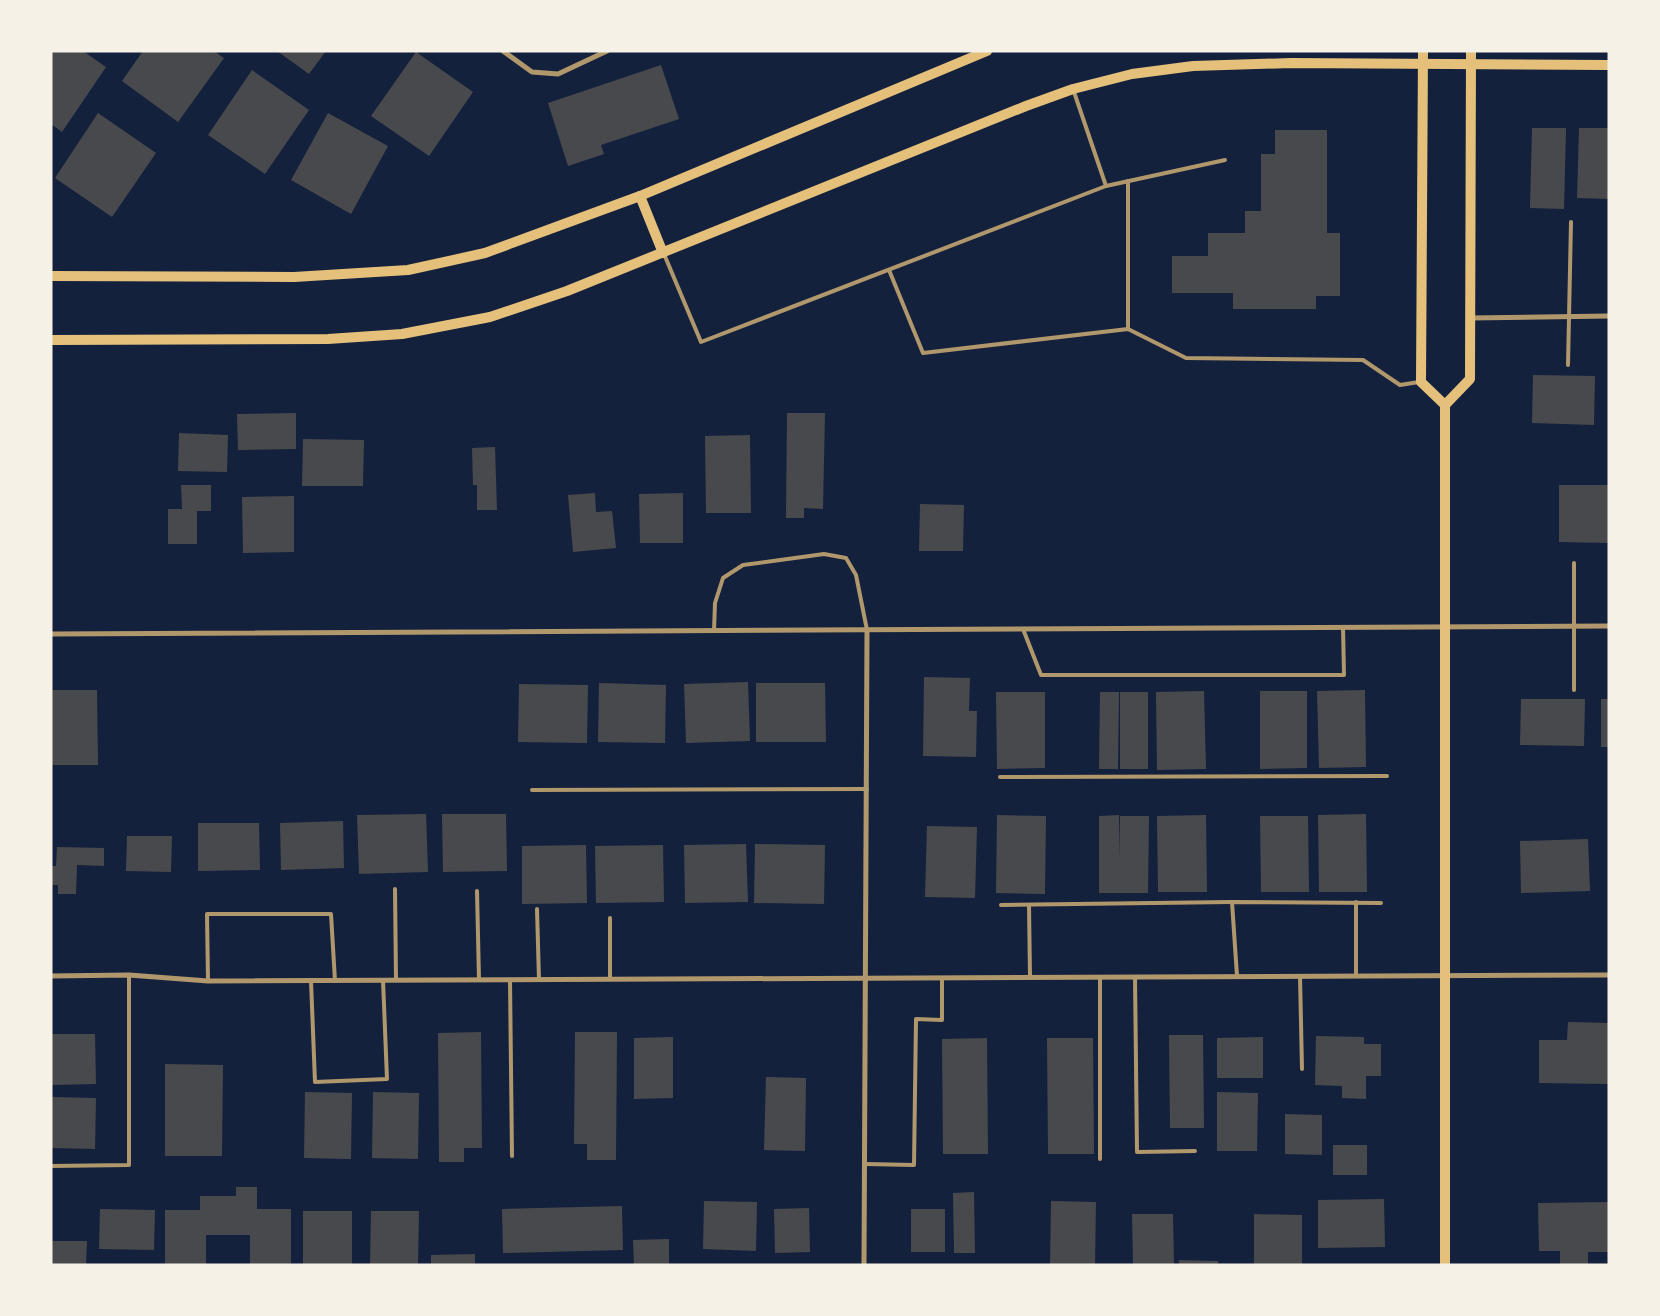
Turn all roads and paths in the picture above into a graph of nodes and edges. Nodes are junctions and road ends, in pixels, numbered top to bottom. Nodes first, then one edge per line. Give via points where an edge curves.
1 (503, 51) edge
2 (607, 51) edge
3 (987, 51) edge
4 (1423, 51) edge
5 (1471, 51) edge
6 (1423, 64) junction
7 (1471, 64) junction
8 (1609, 65) edge
9 (1073, 89) junction
10 (1225, 160) dead end
11 (1128, 181) junction
12 (1106, 186) junction
13 (640, 196) junction
14 (1571, 222) dead end
15 (663, 253) junction
16 (889, 270) junction
17 (51, 276) edge
18 (1569, 316) junction
19 (1609, 316) edge
20 (1470, 318) junction
21 (1128, 329) junction
22 (51, 340) edge
23 (1568, 365) dead end
24 (1421, 382) junction
25 (1445, 405) junction
26 (1574, 563) dead end
27 (1446, 626) junction
28 (1573, 626) junction
29 (1609, 626) edge
30 (1343, 627) junction
31 (1023, 629) junction
32 (867, 630) junction
33 (714, 631) junction
34 (51, 634) edge
35 (1574, 690) dead end
36 (1387, 776) dead end
37 (1000, 777) dead end
38 (867, 789) junction
39 (532, 790) dead end
40 (395, 889) dead end
41 (478, 891) dead end
42 (1232, 902) junction
43 (1356, 902) junction
44 (1381, 903) dead end
45 (1001, 905) dead end
46 (1029, 905) junction
47 (537, 909) dead end
48 (610, 918) dead end
49 (128, 975) junction
50 (1445, 975) junction
51 (1609, 975) edge
52 (51, 976) edge
53 (1237, 976) junction
54 (1300, 976) junction
55 (1356, 976) junction
56 (1030, 977) junction
57 (1100, 977) junction
58 (1134, 977) junction
59 (866, 978) junction
60 (942, 978) junction
61 (610, 979) junction
62 (383, 980) junction
63 (396, 980) junction
64 (479, 980) junction
65 (510, 980) junction
66 (539, 980) junction
67 (208, 981) junction
68 (310, 981) junction
69 (335, 981) junction
70 (1302, 1069) dead end
71 (1195, 1151) dead end
72 (512, 1156) dead end
73 (1100, 1159) dead end
74 (865, 1164) junction
75 (51, 1166) edge
76 (864, 1265) edge
77 (1445, 1265) edge

1 - 2 street via 532,72 558,74
3 - 13 main road
4 - 6 main road
5 - 7 main road
6 - 7 main road
6 - 9 main road via 1194,66 1132,74
6 - 24 main road
7 - 8 main road
7 - 20 main road
9 - 12 lane
9 - 15 main road
10 - 11 lane
11 - 12 lane
11 - 21 lane
12 - 16 lane
13 - 15 main road
13 - 17 main road via 485,253 408,270 294,277
14 - 18 lane
15 - 16 lane via 701,342
15 - 22 main road via 490,317 402,334 328,339
16 - 21 lane via 923,353
18 - 19 street
18 - 20 street
18 - 23 lane
20 - 25 main road via 1470,379
21 - 24 lane via 1186,358 1363,360 1400,385
24 - 25 main road
25 - 27 main road
26 - 28 lane
27 - 28 street
27 - 30 street
27 - 50 main road
28 - 29 street
28 - 35 lane
30 - 31 street
30 - 31 lane via 1344,675 1041,675
31 - 32 street
32 - 33 street
32 - 33 lane via 856,575 846,558 824,554 743,565 723,578 715,603
32 - 38 street
33 - 34 street
36 - 37 lane
38 - 39 lane
38 - 59 street
40 - 63 lane
41 - 64 lane
42 - 43 lane
42 - 46 lane
42 - 53 lane
43 - 44 lane
43 - 55 lane
45 - 46 lane
46 - 56 lane
47 - 66 lane
48 - 61 lane
49 - 52 street
49 - 67 street
49 - 75 lane via 128,1165
50 - 51 street
50 - 55 street
50 - 77 main road
53 - 54 street
53 - 58 street
54 - 55 street
54 - 70 lane
56 - 57 street
56 - 60 street
57 - 58 street
57 - 73 lane
58 - 71 lane via 1138,1152
59 - 60 street
59 - 61 street
59 - 74 street
60 - 74 lane via 942,1020 916,1019 914,1165
61 - 66 street
62 - 63 street
62 - 68 lane via 387,1079 315,1082
62 - 69 street
63 - 64 street
64 - 65 street
65 - 66 street
65 - 72 lane
67 - 68 street
67 - 69 lane via 207,914 331,914
68 - 69 street
74 - 76 street

